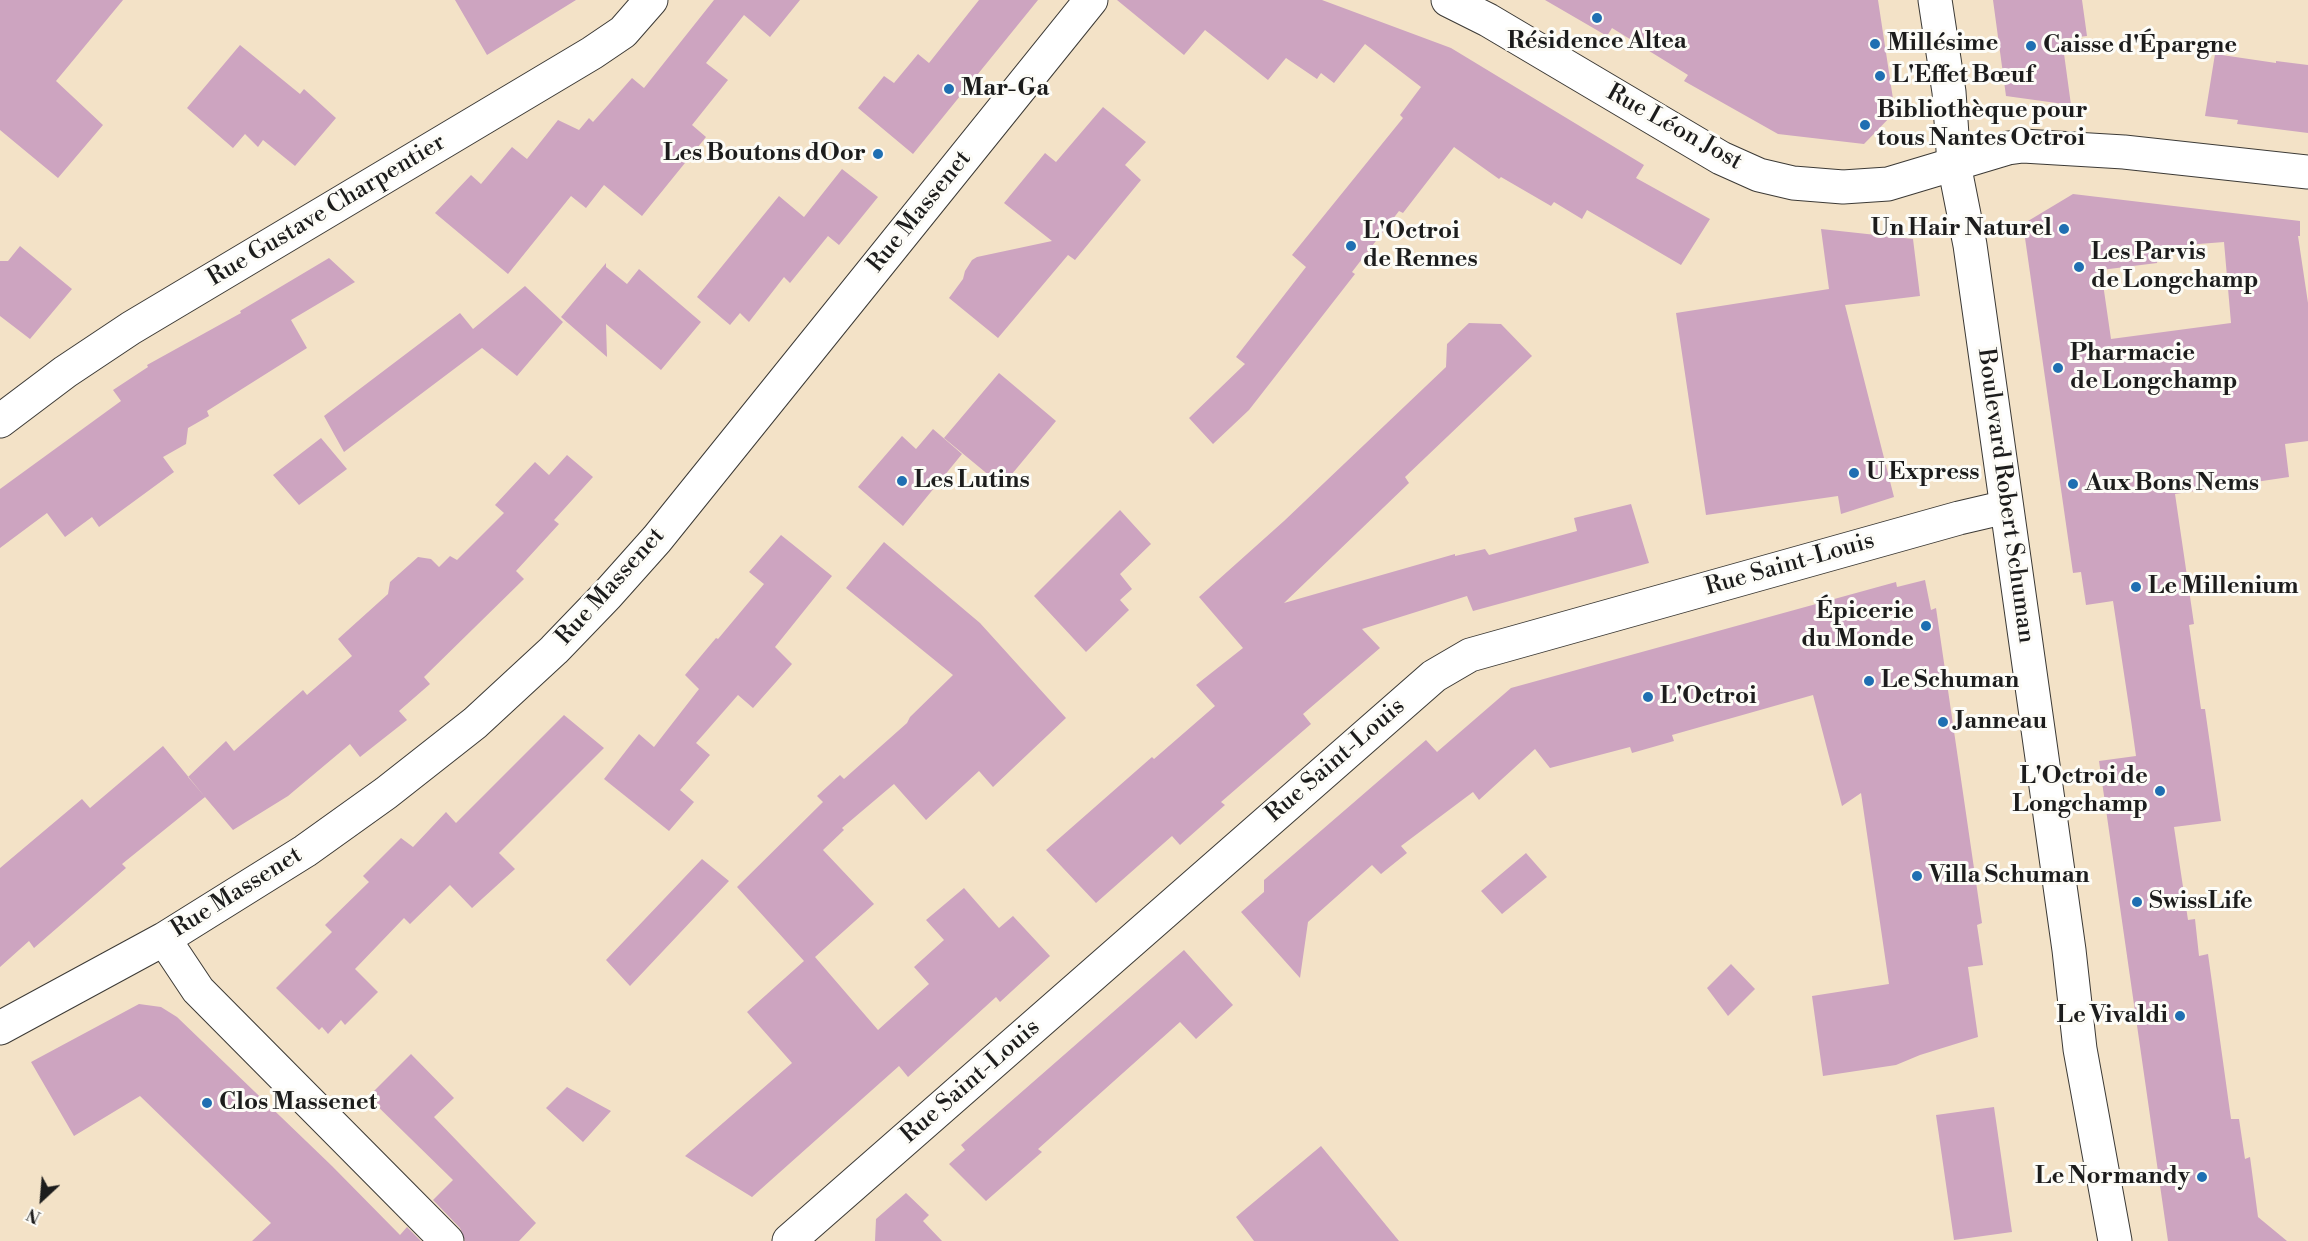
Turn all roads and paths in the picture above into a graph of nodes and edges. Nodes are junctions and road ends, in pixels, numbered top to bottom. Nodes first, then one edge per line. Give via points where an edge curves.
1 (651, 0) edge
2 (1091, 0) edge
3 (1448, 0) edge
4 (1935, 0) edge
5 (1487, 10) edge
6 (1954, 164) junction
7 (2308, 172) edge
8 (0, 421) edge
9 (2006, 507) junction
10 (164, 939) junction
11 (0, 1028) edge
12 (804, 1236) edge
13 (447, 1241) edge
14 (2115, 1241) edge

1 - 8 street, Rue Gustave Charpentier via 623,32 592,53 131,328
2 - 10 street, Rue Massenet via 657,539 554,650 475,723 386,793 305,851
3 - 5 street, Rue Léon Jost
4 - 6 street, Boulevard Robert Schuman
5 - 6 street, Rue Léon Jost via 1721,158 1759,175 1793,183 1843,187 1888,184
6 - 7 street, Rue Léon Jost via 2023,146 2124,152
6 - 9 street, Boulevard Robert Schuman via 1970,245
9 - 12 street, Rue Saint-Louis via 1470,655 1434,676
9 - 14 street, Boulevard Robert Schuman via 2069,950 2079,1049
10 - 11 street, Rue Massenet
10 - 13 street via 198,990

